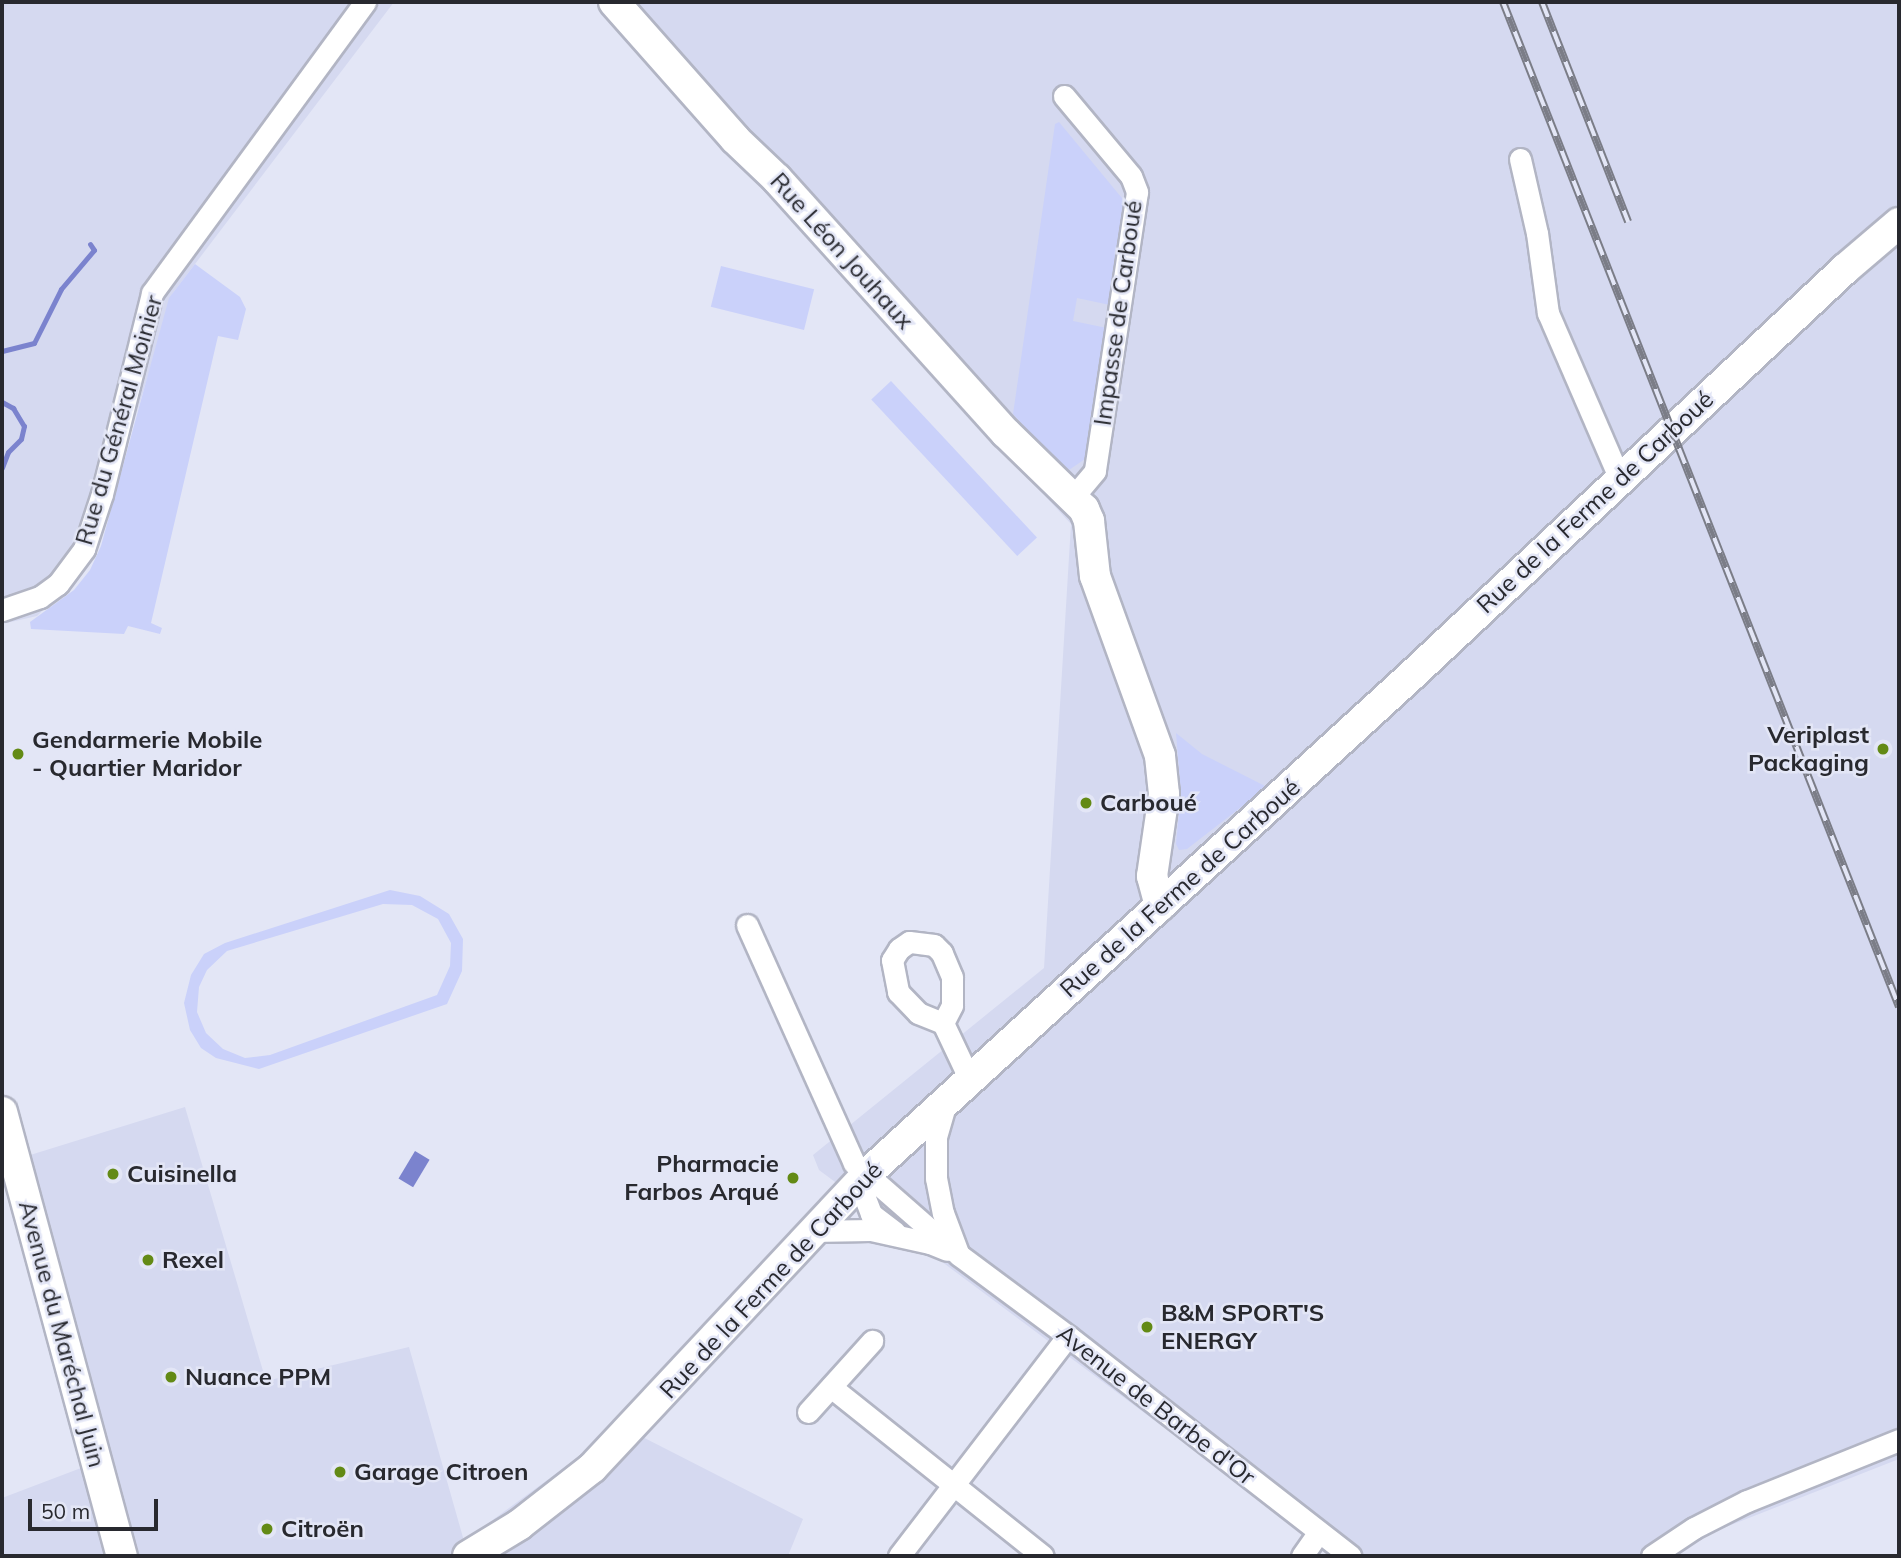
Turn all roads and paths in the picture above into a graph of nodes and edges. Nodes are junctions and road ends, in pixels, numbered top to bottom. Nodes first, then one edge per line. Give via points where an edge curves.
1 (365, 2) edge
2 (614, 2) edge
3 (1064, 96) dead end
4 (1520, 159) dead end
5 (1899, 223) edge
6 (1620, 478) junction
7 (1081, 509) junction
8 (2, 610) edge
9 (1157, 846) junction
10 (1184, 884) junction
11 (1160, 906) junction
12 (747, 925) dead end
13 (943, 1023) dead end
14 (970, 1080) junction
15 (946, 1102) junction
16 (2, 1112) edge
17 (867, 1174) junction
18 (811, 1231) junction
19 (904, 1237) junction
20 (959, 1255) junction
21 (1068, 1336) junction
22 (872, 1341) dead end
23 (831, 1387) junction
24 (808, 1412) dead end
25 (1899, 1440) edge
26 (954, 1486) junction
27 (1319, 1532) junction
28 (122, 1556) edge
29 (468, 1556) edge
30 (898, 1556) edge
31 (1043, 1556) edge
32 (1302, 1556) edge
33 (1351, 1556) edge
34 (1652, 1556) edge

1 - 8 street, Rue du Général Moinier via 152,293 84,549 58,584 40,597
2 - 7 street, Rue Léon Jouhaux via 735,139
3 - 7 street, Impasse de Carboué via 1131,176 1137,192 1095,471
4 - 6 street via 1548,313
5 - 6 street, Rue de la Ferme de Carboué
6 - 10 street, Rue de la Ferme de Carboué
7 - 9 street via 1095,576 1160,757 1164,794
9 - 10 street
9 - 11 street via 1152,876
10 - 11 street, Rue de la Ferme de Carboué
11 - 14 street, Rue de la Ferme de Carboué
12 - 17 street via 849,1157
13 - 14 street
14 - 15 street, Rue de la Ferme de Carboué
15 - 17 street, Rue de la Ferme de Carboué
15 - 20 street via 936,1138 936,1178
16 - 28 street, Avenue du Maréchal Juin
17 - 18 street, Rue de la Ferme de Carboué
17 - 19 street, Avenue de Barbe d'Or via 864,1198 871,1214
17 - 20 street, Avenue de Barbe d'Or
18 - 19 street, Avenue de Barbe d'Or via 871,1230
18 - 29 street, Rue de la Ferme de Carboué via 592,1468 519,1525
19 - 20 street, Avenue de Barbe d'Or
20 - 21 street, Avenue de Barbe d'Or
21 - 26 street
21 - 27 street, Avenue de Barbe d'Or
22 - 23 street
23 - 24 street
23 - 26 street
25 - 34 street via 1747,1501
26 - 30 street
26 - 31 street
27 - 32 street
27 - 33 street, Avenue de Barbe d'Or

